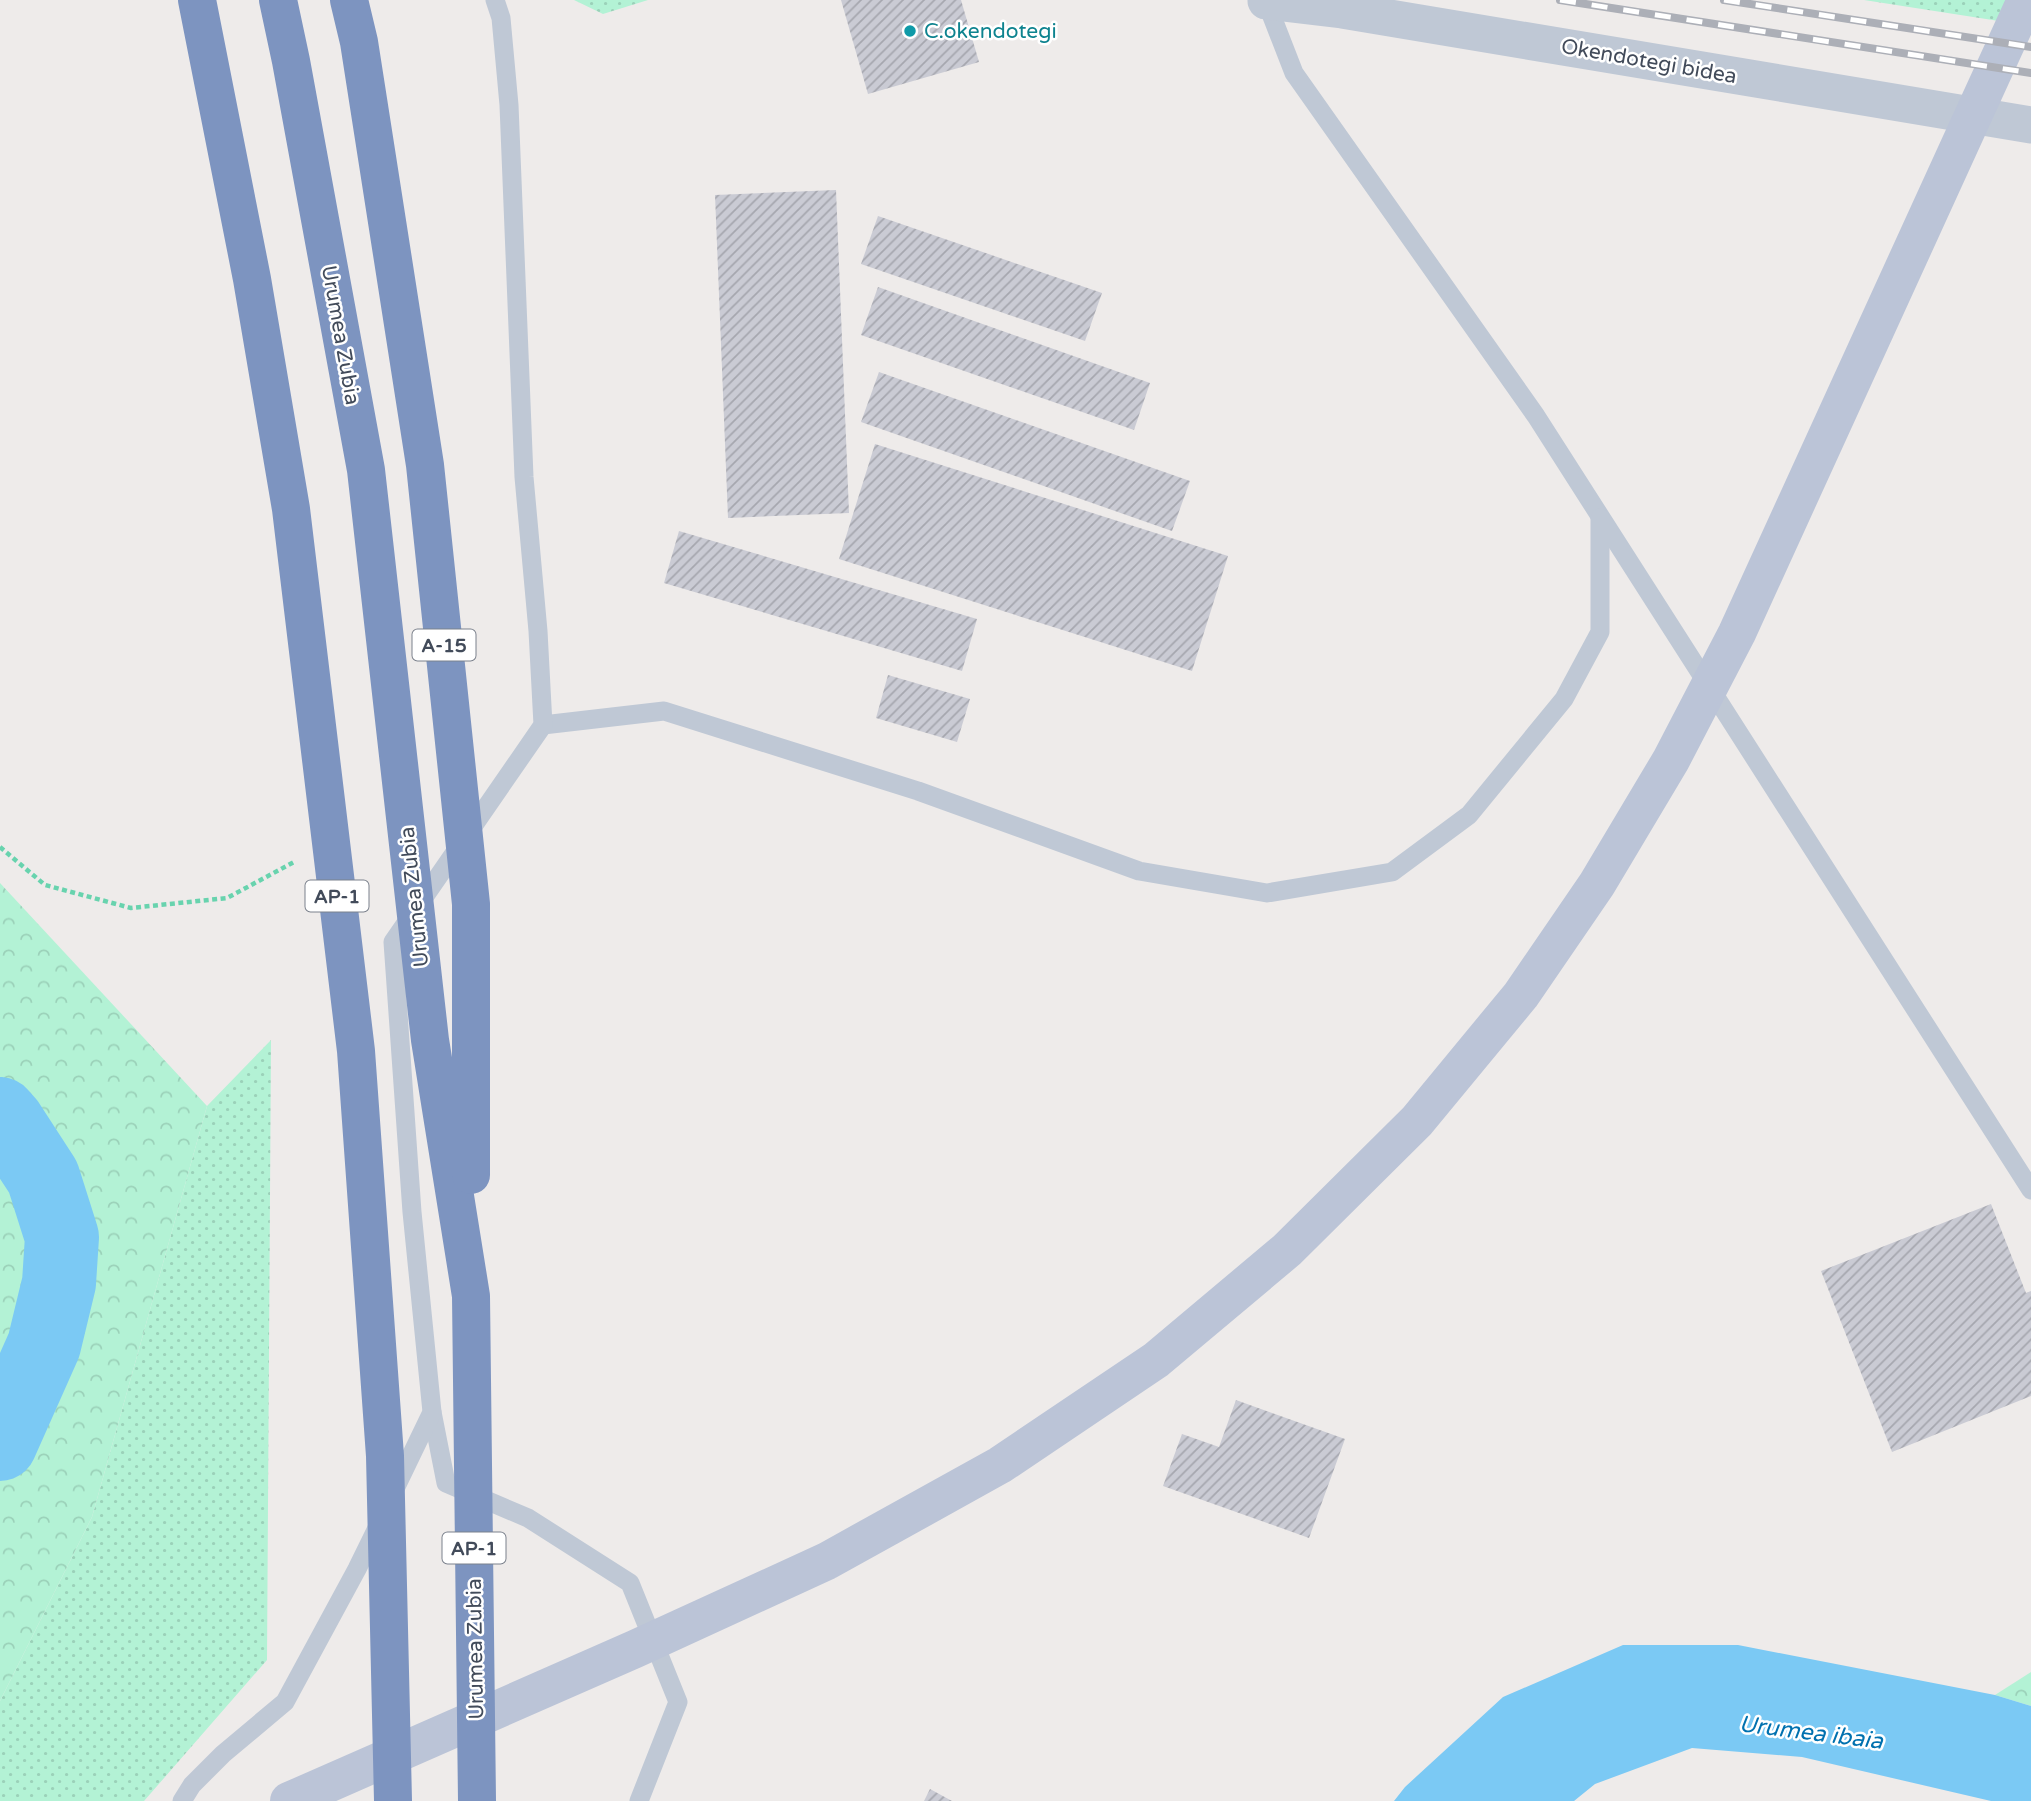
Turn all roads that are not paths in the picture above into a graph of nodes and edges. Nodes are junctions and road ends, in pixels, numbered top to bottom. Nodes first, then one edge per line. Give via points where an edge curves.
1 (197, 0) edge
2 (278, 0) edge
3 (349, 0) edge
4 (495, 0) edge
5 (1266, 1) edge
6 (2019, 10) edge
7 (2031, 125) edge
8 (1601, 517) junction
9 (543, 725) junction
10 (2031, 1190) edge
11 (471, 1296) junction
12 (432, 1412) junction
13 (182, 1801) edge
14 (289, 1801) edge
15 (393, 1801) edge
16 (477, 1801) edge
17 (639, 1801) edge

1 - 15 highway, AP-1 via 291,509 356,1051 385,1456
2 - 11 highway, Urumea Zubia / AP-1 via 366,470 430,1040
3 - 11 highway, A-15 via 425,465 471,904
4 - 9 lane via 501,18 509,105 524,477
5 - 7 street, Okendotegi bidea
5 - 8 lane via 1294,72 1536,416
6 - 14 main road via 1737,633 1671,760 1597,884 1521,995 1417,1121 1287,1250 1156,1360 1000,1465 827,1561
8 - 9 lane via 1600,632 1564,699 1469,815 1392,872 1267,893 1139,871 918,791 664,711
8 - 10 lane
9 - 12 lane via 393,942
11 - 16 highway, Urumea Zubia / AP-1
12 - 13 lane via 357,1569 285,1702 223,1754
12 - 17 lane via 446,1483 528,1518 630,1583 678,1702

